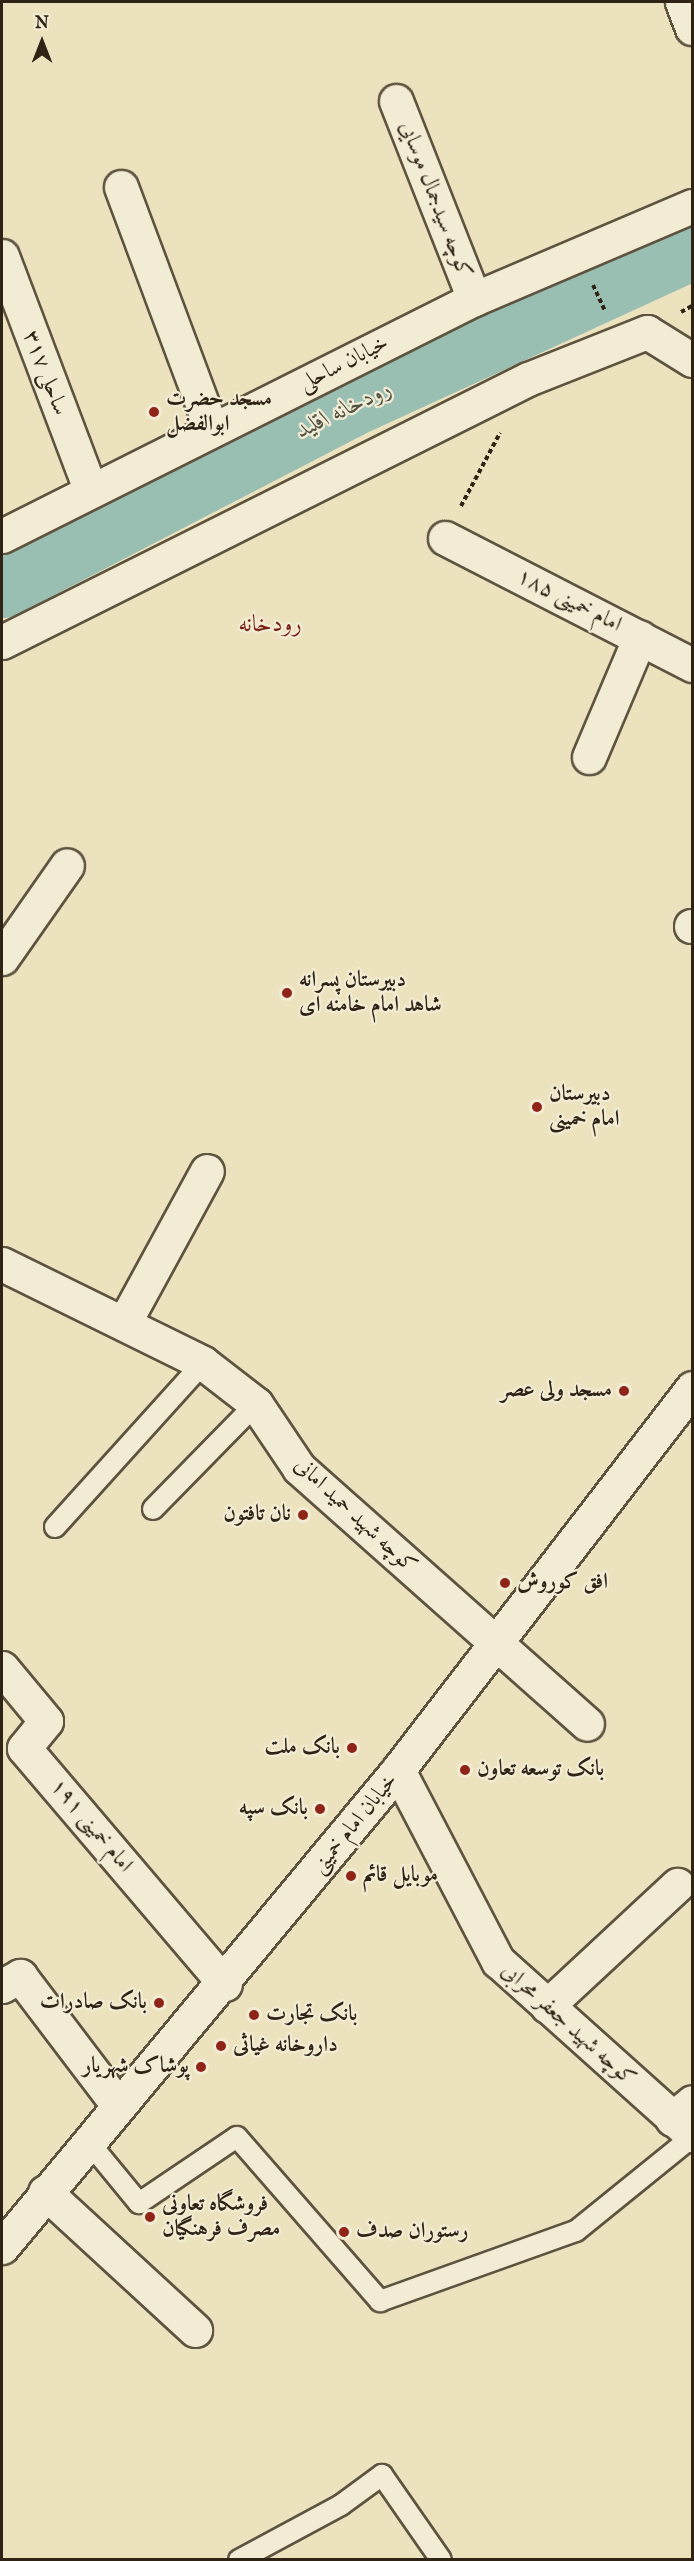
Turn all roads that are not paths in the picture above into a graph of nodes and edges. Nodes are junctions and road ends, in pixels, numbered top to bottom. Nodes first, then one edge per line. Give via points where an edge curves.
1 (682, 2) edge
2 (693, 28) edge
3 (396, 101) dead end
4 (121, 187) dead end
5 (693, 206) edge
6 (2, 256) edge
7 (474, 299) junction
8 (693, 360) edge
9 (212, 430) junction
10 (90, 489) junction
11 (5, 527) edge
12 (445, 538) road end
13 (640, 637) junction
14 (2, 642) edge
15 (693, 665) edge
16 (589, 757) dead end
17 (67, 865) dead end
18 (2, 958) edge
19 (207, 1171) dead end
20 (2, 1264) edge
21 (124, 1323) junction
22 (203, 1363) junction
23 (693, 1388) edge
24 (256, 1404) junction
25 (153, 1509) dead end
26 (55, 1527) dead end
27 (495, 1644) junction
28 (2, 1668) edge
29 (587, 1724) dead end
30 (398, 1770) junction
31 (677, 1884) dead end
32 (225, 1984) junction
33 (2, 1986) edge
34 (547, 2006) junction
35 (117, 2104) junction
36 (687, 2123) edge
37 (87, 2140) junction
38 (45, 2192) junction
39 (2, 2247) edge
40 (195, 2330) dead end
41 (239, 2559) edge
42 (441, 2559) edge

1 - 2 street
3 - 7 street, کوچه سیدجمال موسایی
4 - 9 street
5 - 7 street, خیابان ساحلی
6 - 10 street, ساحلی ۳۱۷
7 - 9 street, خیابان ساحلی
8 - 14 street via 647,332 528,379
9 - 10 street, خیابان ساحلی
10 - 11 street, خیابان ساحلی
12 - 13 street, امام خمینی ۱۸۵
13 - 15 street, امام خمینی ۱۸۵
13 - 16 street
17 - 18 street
19 - 21 street
20 - 21 street, کوچه شهید حمید امانی
21 - 22 street, کوچه شهید حمید امانی
22 - 24 street, کوچه شهید حمید امانی
22 - 26 lane
23 - 27 street, خیابان امام خمینی
24 - 25 lane
24 - 27 street, کوچه شهید حمید امانی via 299,1468
27 - 29 street, کوچه شهید حمید امانی
27 - 30 street, خیابان امام خمینی
28 - 32 street, امام خمینی ۱۹۱ via 46,1721 24,1748
30 - 32 street, خیابان امام خمینی
30 - 34 street, کوچه شهید جعفر محرابی via 498,1961
31 - 34 street
32 - 35 street, خیابان امام خمینی
33 - 35 street via 20,1976
34 - 36 street, کوچه شهید جعفر محرابی
35 - 37 street, خیابان امام خمینی
36 - 37 lane via 576,2231 380,2301 237,2137 139,2203
37 - 38 street, خیابان امام خمینی
38 - 39 street, خیابان امام خمینی
38 - 40 street
41 - 42 lane via 341,2505 382,2475

